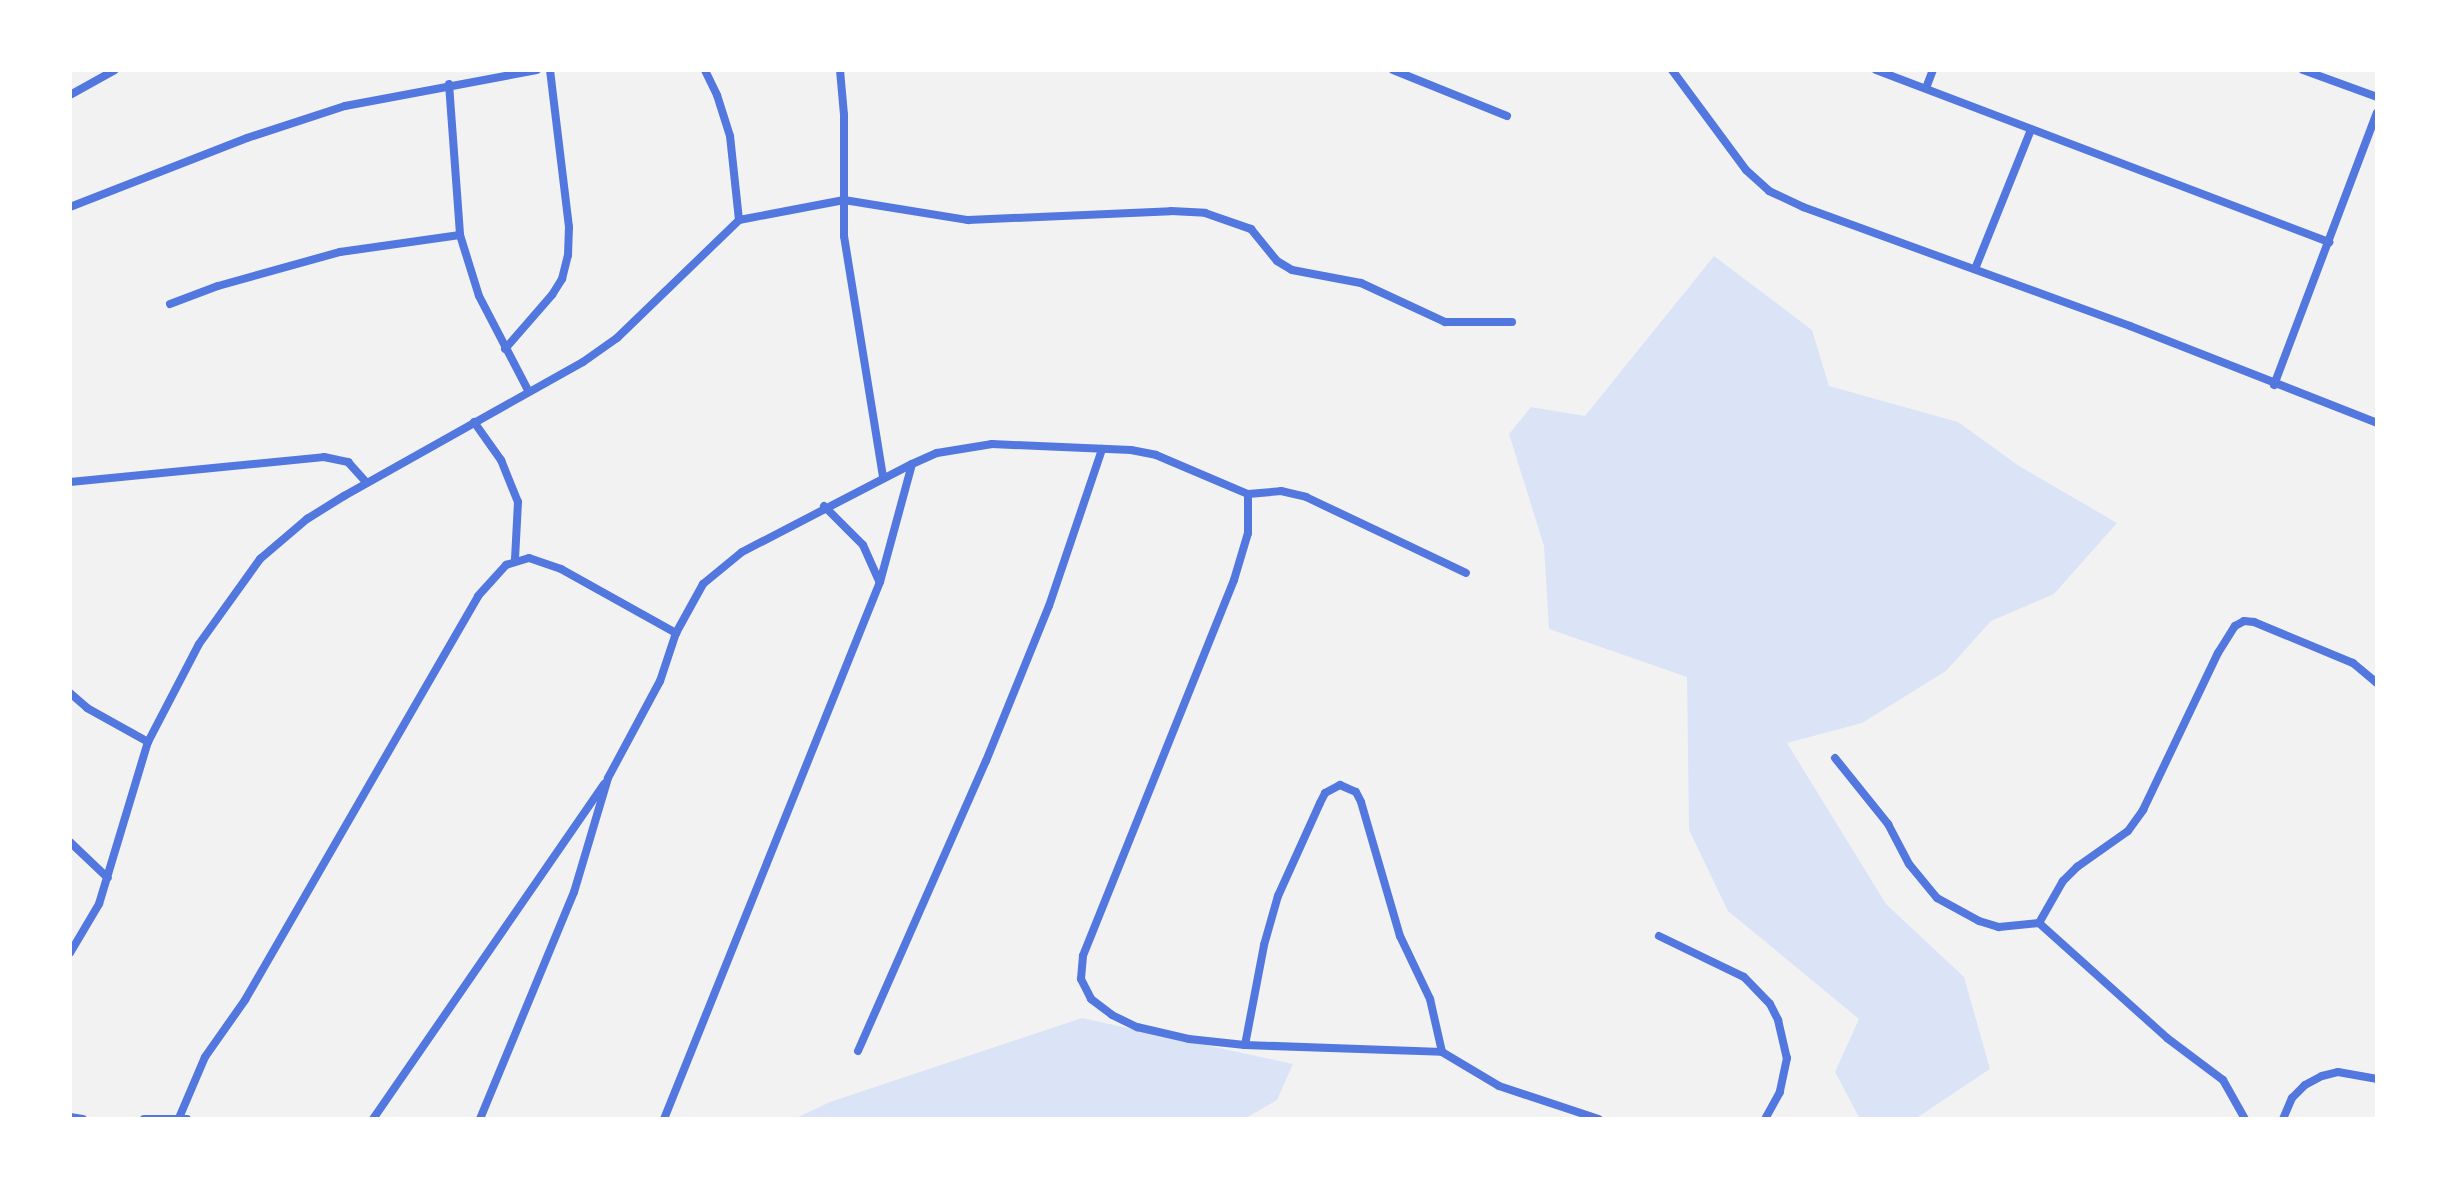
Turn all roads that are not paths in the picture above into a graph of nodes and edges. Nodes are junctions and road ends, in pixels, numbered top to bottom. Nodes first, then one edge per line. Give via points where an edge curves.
1 (115, 70) edge
2 (537, 70) edge
3 (550, 70) edge
4 (705, 70) edge
5 (840, 70) edge
6 (1393, 70) edge
7 (1672, 70) edge
8 (1876, 70) edge
9 (1933, 70) edge
10 (2303, 70) edge
11 (449, 84) junction
12 (1926, 88) junction
13 (70, 95) edge
14 (2377, 97) edge
15 (2377, 113) edge
16 (1507, 116) dead end
17 (2031, 130) junction
18 (844, 200) junction
19 (70, 207) edge
20 (739, 220) junction
21 (460, 235) junction
22 (2329, 242) junction
23 (1975, 269) junction
24 (170, 304) dead end
25 (1512, 322) dead end
26 (505, 349) junction
27 (2274, 385) junction
28 (529, 392) junction
29 (474, 422) junction
30 (2377, 423) edge
31 (1102, 449) junction
32 (912, 464) junction
33 (883, 476) junction
34 (70, 482) edge
35 (367, 483) junction
36 (1248, 494) junction
37 (824, 506) junction
38 (515, 559) junction
39 (1466, 573) dead end
40 (880, 582) junction
41 (676, 633) junction
42 (2377, 683) edge
43 (70, 693) edge
44 (148, 742) junction
45 (1835, 758) dead end
46 (608, 778) junction
47 (70, 842) edge
48 (108, 878) junction
49 (2039, 923) junction
50 (1659, 936) dead end
51 (70, 953) edge
52 (1245, 1045) junction
53 (858, 1051) dead end
54 (1442, 1052) junction
55 (2377, 1079) edge
56 (70, 1117) edge
57 (179, 1118) edge
58 (83, 1119) edge
59 (144, 1119) edge
60 (187, 1119) edge
61 (373, 1119) edge
62 (480, 1119) edge
63 (664, 1119) edge
64 (1599, 1119) edge
65 (1765, 1119) edge
66 (2245, 1119) edge
67 (2283, 1119) edge

1 - 13 street
2 - 11 street
3 - 26 street via 568,255 552,295
4 - 20 street via 730,136
5 - 18 street
6 - 16 street
7 - 23 street via 1746,170 1769,191
8 - 12 street
9 - 12 street
10 - 14 street
11 - 19 street via 331,110
11 - 21 street
12 - 17 street
15 - 22 street
17 - 22 street
17 - 23 street
18 - 20 street
18 - 25 street via 968,220 1205,213 1251,229 1277,261 1292,270 1361,283 1445,322
18 - 33 street via 854,309
20 - 28 street via 617,338
21 - 24 street via 340,252
21 - 26 street via 479,296
22 - 27 street
23 - 27 street
26 - 28 street
27 - 30 street
28 - 29 street
29 - 35 street
29 - 38 street via 501,460 518,502
31 - 32 street via 992,444 937,453
31 - 36 street via 1156,455
31 - 53 street via 1049,606 992,747
32 - 33 street
32 - 40 street
33 - 37 street
34 - 35 street via 324,457 348,462
35 - 44 street via 307,519 260,559 199,644
36 - 39 street via 1281,491 1306,497
36 - 52 street via 1248,533 1234,580 1083,956 1081,979 1091,999 1137,1027
37 - 40 street via 863,545
37 - 41 street via 720,567 690,602
38 - 41 street via 544,561
38 - 57 street via 478,596 245,1000 205,1057
40 - 63 street
41 - 46 street
42 - 49 street via 2353,663 2254,622 2235,626 2143,810 2128,831 2063,881
43 - 44 street
44 - 48 street
45 - 49 street via 1937,898 1999,927
46 - 61 street
46 - 62 street via 574,892
47 - 48 street
48 - 51 street via 88,928
49 - 66 street via 2167,1038 2223,1080
50 - 65 street via 1736,972 1770,1004 1787,1058 1780,1092
52 - 54 street
52 - 54 street via 1278,896 1325,793 1340,785 1356,792 1361,802 1400,936 1430,999
54 - 64 street via 1499,1086
55 - 67 street via 2338,1072 2322,1076 2292,1098
56 - 58 street
57 - 59 street
57 - 60 street

